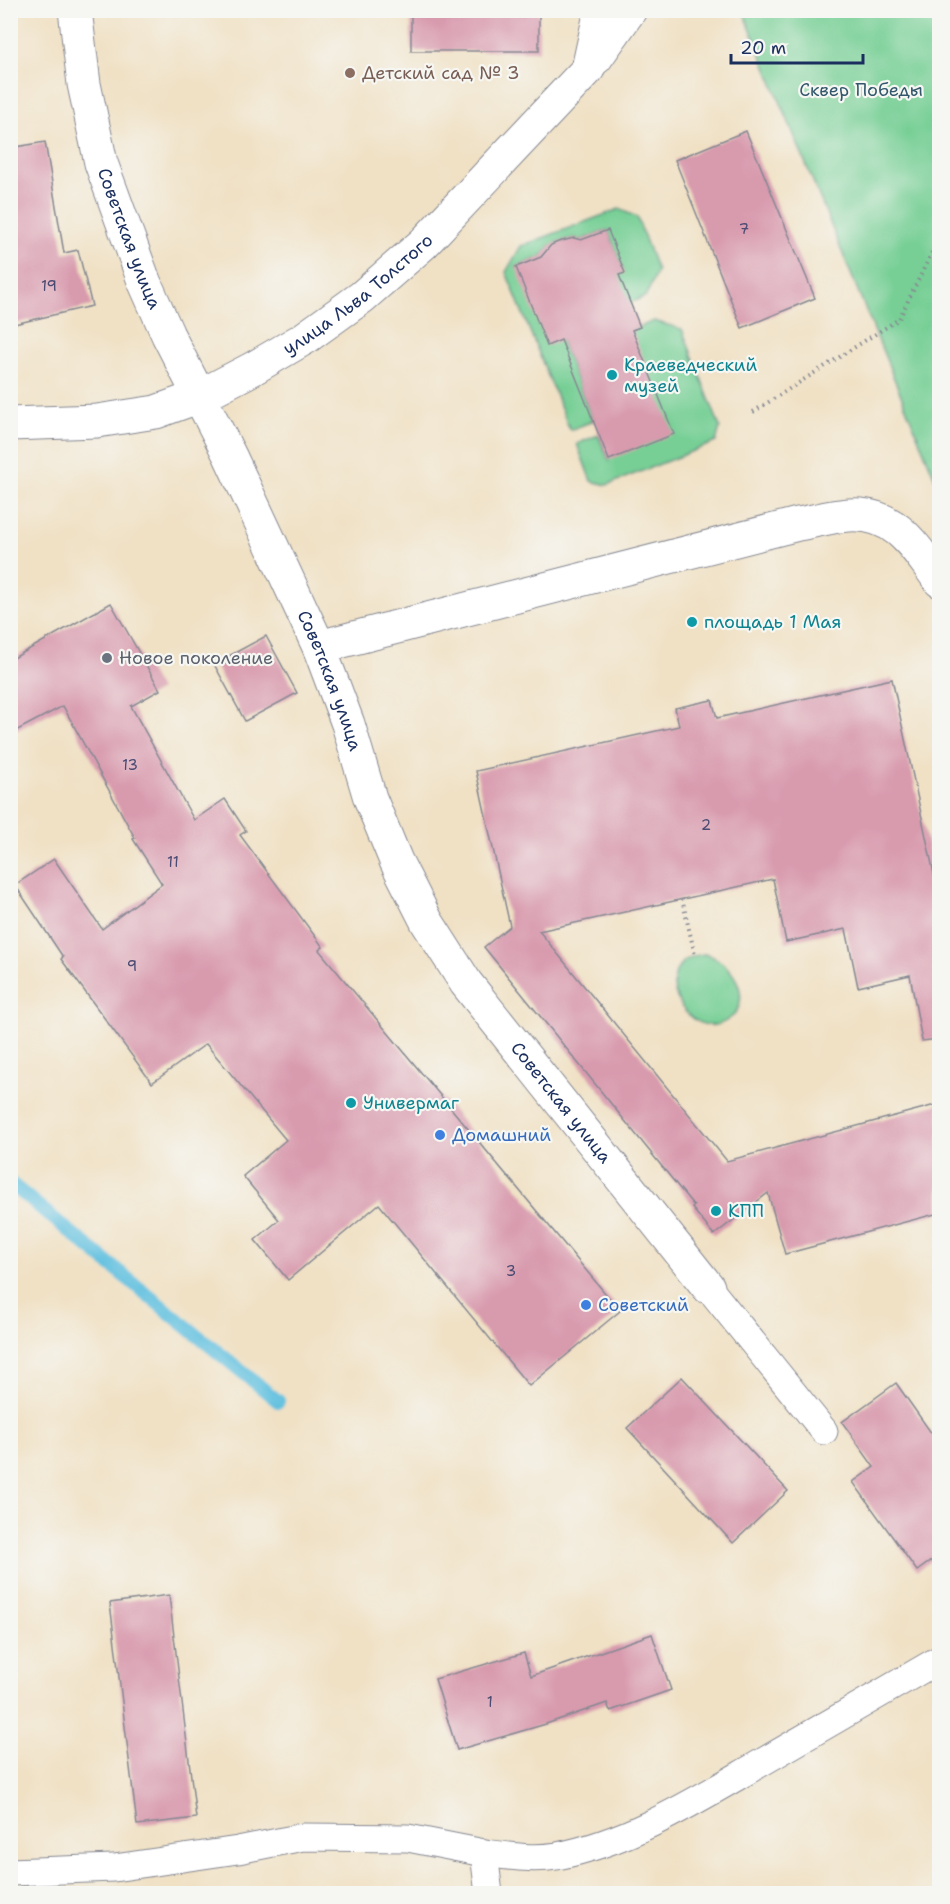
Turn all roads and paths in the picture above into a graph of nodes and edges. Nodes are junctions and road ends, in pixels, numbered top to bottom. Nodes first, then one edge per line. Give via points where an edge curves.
1 (75, 10) edge
2 (601, 10) edge
3 (630, 10) edge
4 (588, 69) junction
5 (939, 236) edge
6 (200, 396) junction
7 (753, 412) dead end
8 (10, 424) edge
9 (939, 580) edge
10 (319, 647) junction
11 (682, 899) dead end
12 (694, 955) dead end
13 (708, 1287) joint
14 (824, 1431) dead end
15 (939, 1659) edge
16 (484, 1853) junction
17 (10, 1872) edge
18 (489, 1893) edge

1 - 6 street, Советская улица via 84,84 101,163 144,281
2 - 4 street
3 - 4 street, улица Льва Толстого
4 - 6 street, улица Льва Толстого via 424,243 362,297 305,338
5 - 7 path via 899,318
6 - 8 street, улица Льва Толстого via 156,412 98,421
6 - 10 street, Советская улица
9 - 10 street via 914,544 892,524 868,515 848,515 787,527
10 - 13 street, Советская улица via 370,798 427,922 466,983
11 - 12 path
13 - 14 lane
15 - 16 lane via 639,1830 556,1856 526,1858
16 - 17 lane via 408,1838 303,1837 114,1868
16 - 18 lane

